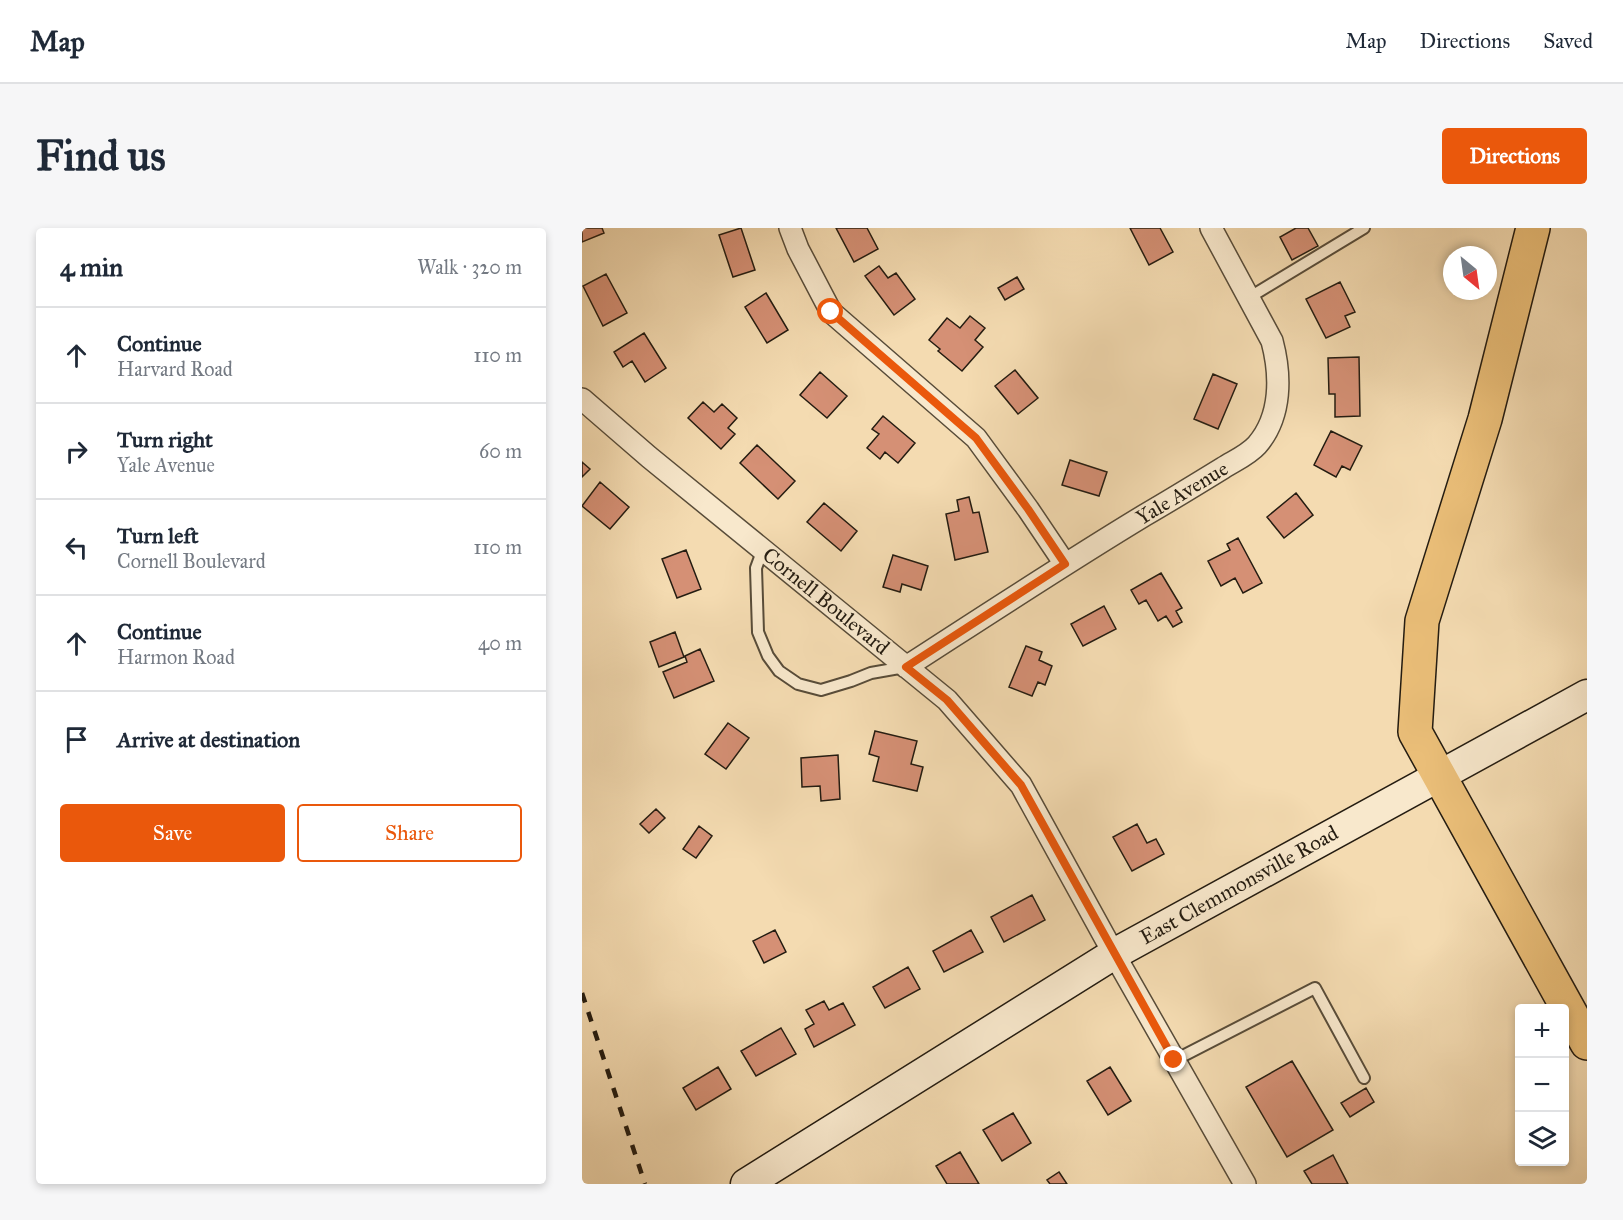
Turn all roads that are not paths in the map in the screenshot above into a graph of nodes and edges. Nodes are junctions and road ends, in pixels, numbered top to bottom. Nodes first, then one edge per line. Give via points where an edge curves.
1 (790, 228) edge
2 (1211, 228) edge
3 (1364, 228) edge
4 (1533, 228) edge
5 (1250, 297) junction
6 (582, 399) edge
7 (763, 549) junction
8 (1065, 564) junction
9 (906, 667) junction
10 (1587, 695) edge
11 (1438, 776) junction
12 (1114, 954) junction
13 (1587, 1043) edge
14 (1174, 1060) junction
15 (1364, 1078) dead end
16 (746, 1184) edge
17 (1245, 1184) edge

1 - 8 street via 831,312 976,438
2 - 5 street, Yale Avenue
3 - 5 lane
4 - 11 highway via 1485,419 1422,621 1415,732
5 - 8 street, Yale Avenue via 1272,341 1278,369 1275,408 1258,444
6 - 7 street, Cornell Boulevard
7 - 9 street, Cornell Boulevard
7 - 9 lane via 756,568 758,632 778,671 798,684 821,690 871,673
8 - 9 street, Yale Avenue
9 - 12 street, Cornell Boulevard via 947,700 1021,785
10 - 11 main road, East Clemmonsville Road
11 - 12 main road, East Clemmonsville Road
11 - 13 highway
12 - 14 street, Cornell Boulevard
12 - 16 main road, East Clemmonsville Road
14 - 15 lane via 1315,988
14 - 17 street, Cornell Boulevard

